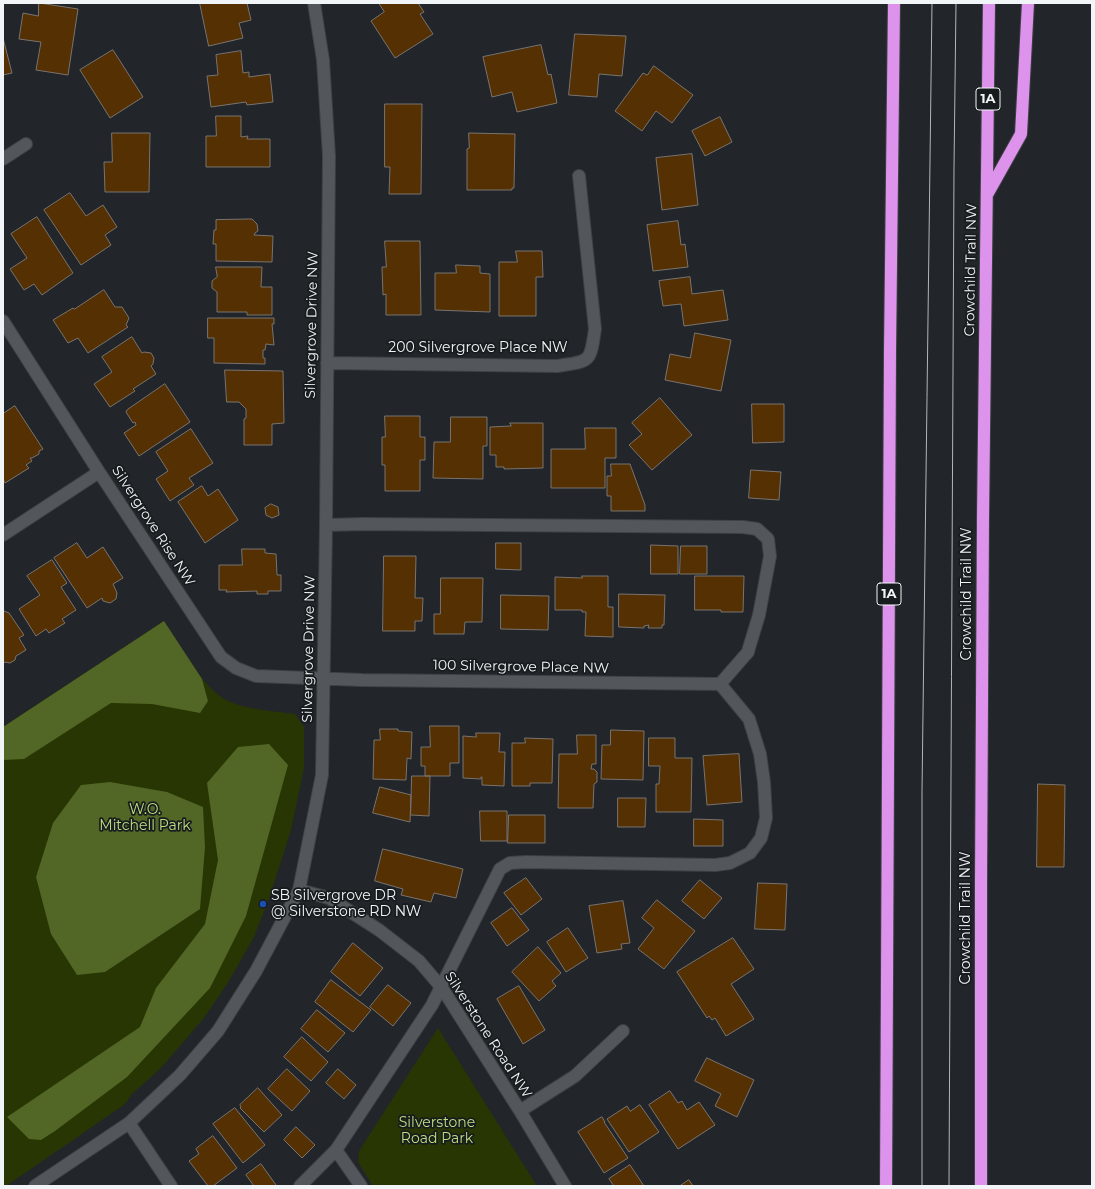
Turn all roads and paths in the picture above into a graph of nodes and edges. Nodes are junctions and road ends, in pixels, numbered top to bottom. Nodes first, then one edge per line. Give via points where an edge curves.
1 (314, 3) edge
2 (894, 3) edge
3 (989, 3) edge
4 (1028, 3) edge
5 (26, 144) dead end
6 (3, 159) edge
7 (579, 176) dead end
8 (987, 194) junction
9 (3, 321) edge
10 (327, 363) junction
11 (99, 472) junction
12 (326, 525) junction
13 (3, 535) edge
14 (323, 679) junction
15 (720, 684) junction
16 (299, 890) junction
17 (442, 988) junction
18 (623, 1031) dead end
19 (520, 1111) junction
20 (129, 1123) junction
21 (336, 1150) junction
22 (35, 1186) edge
23 (171, 1186) edge
24 (300, 1186) edge
25 (361, 1186) edge
26 (565, 1186) edge
27 (886, 1186) edge
28 (981, 1186) edge

1 - 10 street, Silvergrove Drive NW via 323,60 329,156
2 - 27 highway, 1A
3 - 8 highway, Crowchild Trail NW / 1A
4 - 8 highway via 1021,134
5 - 6 street
7 - 10 street, 200 Silvergrove Place NW via 595,329 591,354 586,360 557,366
8 - 28 highway, Crowchild Trail NW / 1A via 982,542
9 - 11 street, Silvergrove Rise NW
10 - 12 street, Silvergrove Drive NW
11 - 13 street
11 - 14 street, Silvergrove Rise NW via 221,657 236,668 256,676
12 - 14 street, Silvergrove Drive NW
12 - 15 street via 757,529 768,539 770,556 759,615 748,652
14 - 15 street, 100 Silvergrove Place NW
14 - 16 street, Silvergrove Drive NW via 322,775
15 - 17 street via 749,718 760,754 766,818 761,838 750,853 730,862 715,865 510,863 500,869 492,882
16 - 17 street, Silverstone Road NW via 329,898 379,930 419,961
16 - 20 street, Silvergrove Drive NW via 256,971 218,1031 180,1075
17 - 19 street, Silverstone Road NW
17 - 21 street
18 - 19 street via 575,1076
19 - 26 street, Silverstone Road NW
20 - 22 street, Silvergrove Drive NW
20 - 23 street
21 - 24 street
21 - 25 street

